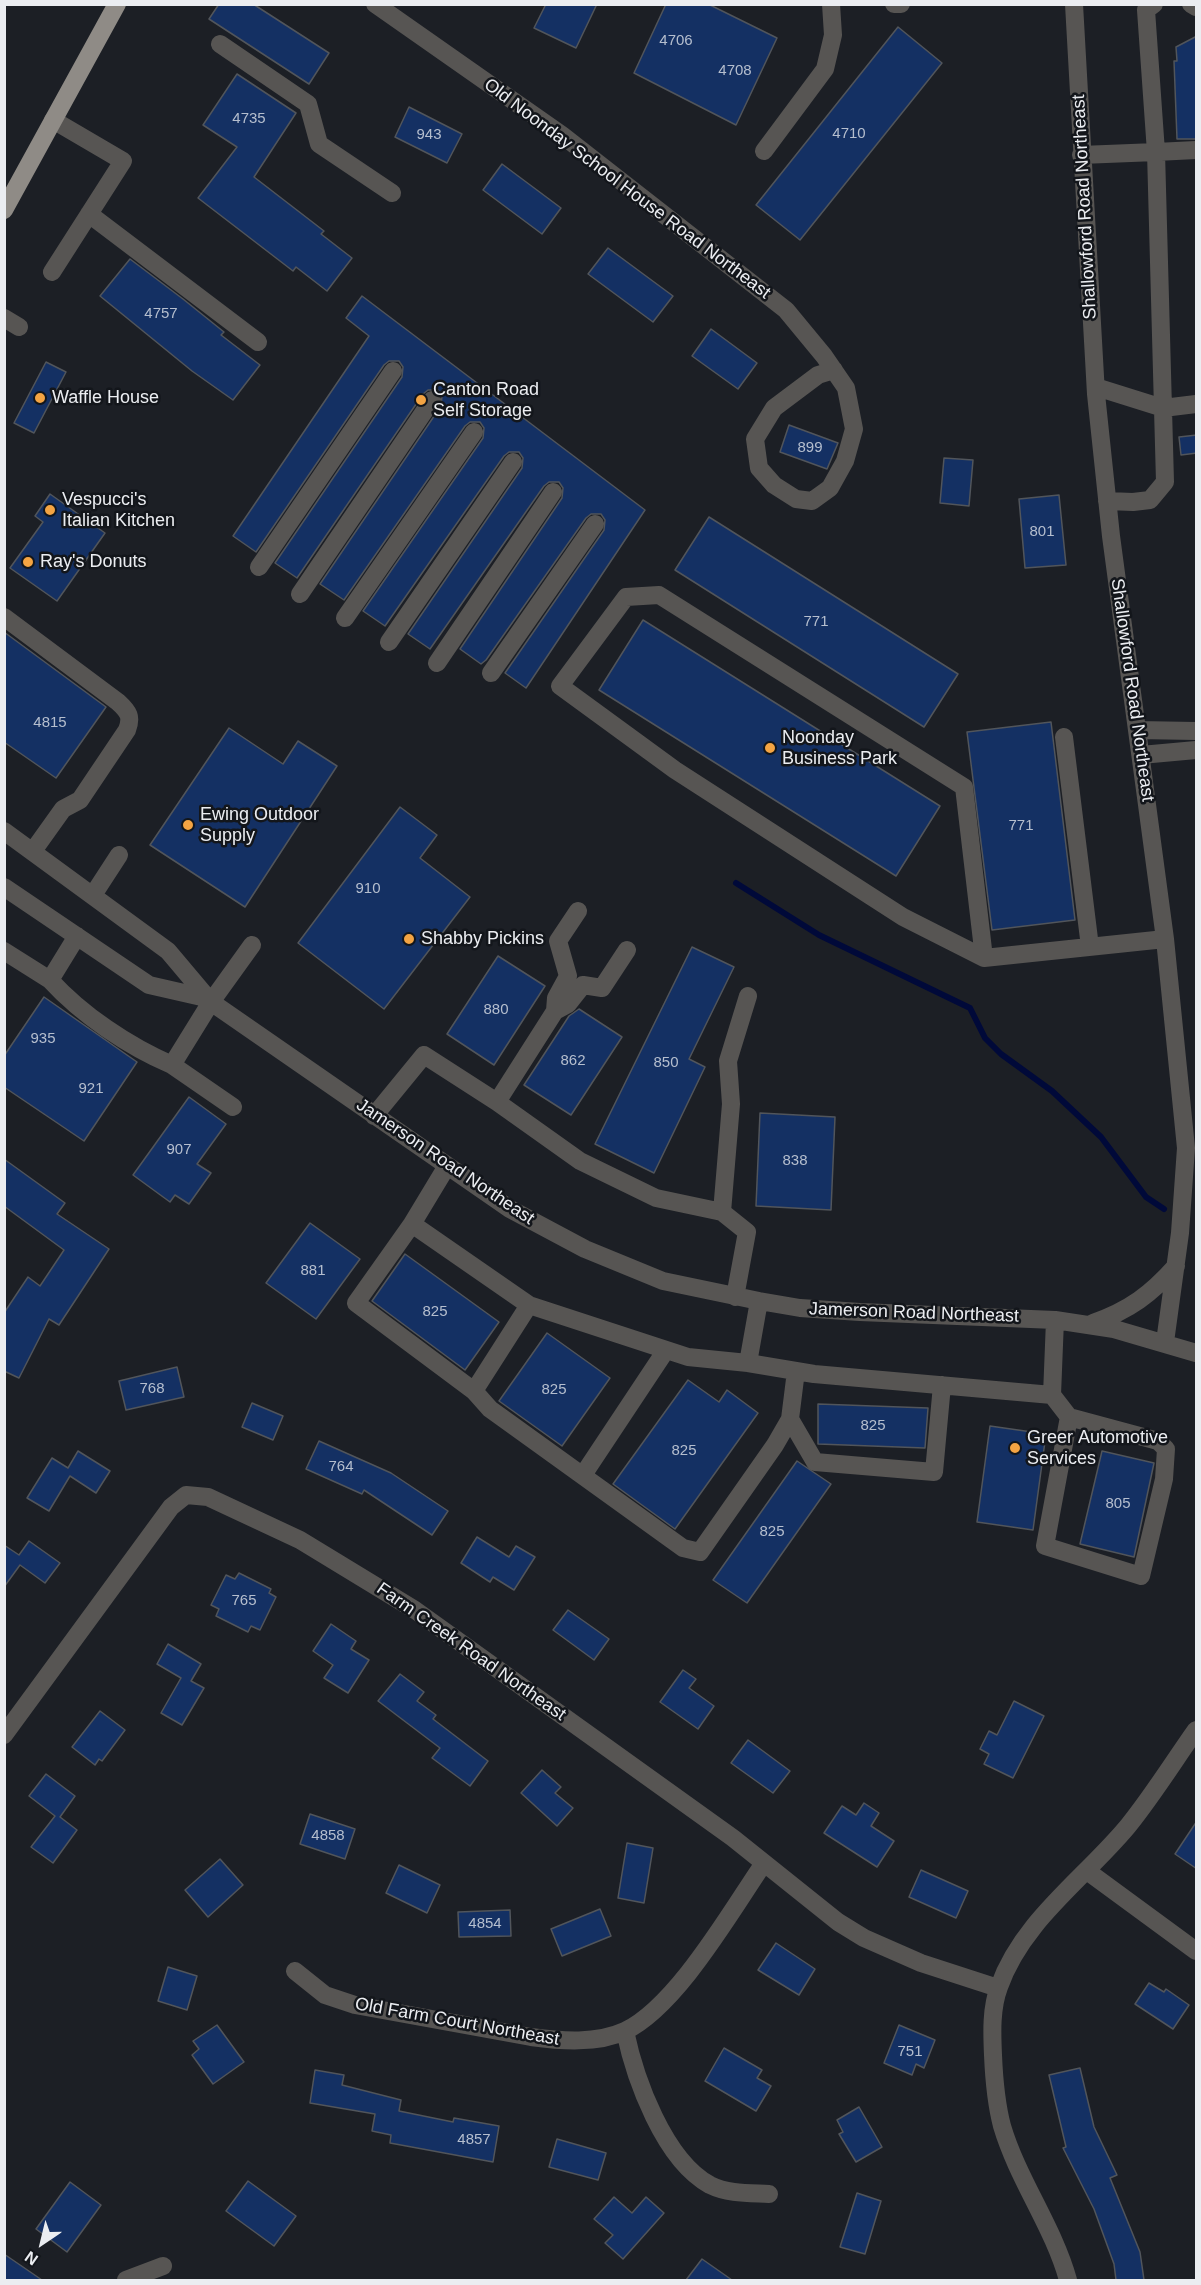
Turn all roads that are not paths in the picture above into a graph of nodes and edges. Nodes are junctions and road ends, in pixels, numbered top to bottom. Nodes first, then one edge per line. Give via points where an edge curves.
1 (117, 4) edge
2 (375, 4) edge
3 (831, 4) edge
4 (894, 4) edge
5 (901, 4) edge
6 (1074, 4) edge
7 (1154, 4) edge
8 (220, 44) dead end
9 (53, 120) junction
10 (1197, 150) edge
11 (764, 151) dead end
12 (1156, 152) junction
13 (1081, 155) junction
14 (392, 193) dead end
15 (4, 210) edge
16 (89, 214) junction
17 (52, 272) dead end
18 (258, 342) dead end
19 (393, 370) dead end
20 (834, 370) junction
21 (1096, 387) junction
22 (432, 400) dead end
23 (1197, 404) edge
24 (1163, 408) junction
25 (474, 432) dead end
26 (513, 462) dead end
27 (553, 492) dead end
28 (1107, 501) junction
29 (595, 524) dead end
30 (259, 567) dead end
31 (300, 594) dead end
32 (4, 617) edge
33 (345, 618) dead end
34 (389, 642) dead end
35 (437, 663) dead end
36 (491, 673) dead end
37 (1137, 730) junction
38 (1197, 730) edge
39 (1064, 737) dead end
40 (1197, 750) edge
41 (1141, 754) junction
42 (4, 831) edge
43 (33, 851) junction
44 (119, 855) dead end
45 (4, 887) edge
46 (93, 895) junction
47 (578, 911) dead end
48 (77, 936) junction
49 (1165, 939) junction
50 (252, 945) dead end
51 (1090, 947) junction
52 (627, 950) dead end
53 (4, 951) edge
54 (984, 958) junction
55 (50, 980) junction
56 (748, 996) dead end
57 (208, 1000) junction
58 (555, 1011) junction
59 (172, 1065) junction
60 (497, 1102) junction
61 (232, 1107) dead end
62 (374, 1116) junction
63 (447, 1166) junction
64 (722, 1212) junction
65 (412, 1224) junction
66 (1176, 1266) junction
67 (735, 1297) junction
68 (759, 1301) junction
69 (529, 1305) junction
70 (1055, 1320) junction
71 (1089, 1325) junction
72 (1165, 1342) junction
73 (666, 1350) junction
74 (1197, 1353) edge
75 (747, 1363) junction
76 (796, 1371) junction
77 (942, 1385) junction
78 (474, 1391) junction
79 (1052, 1395) junction
80 (1068, 1417) junction
81 (790, 1419) junction
82 (583, 1475) junction
83 (1197, 1730) edge
84 (4, 1735) edge
85 (764, 1863) junction
86 (1087, 1871) junction
87 (1197, 1951) edge
88 (295, 1971) dead end
89 (998, 1989) junction
90 (625, 2031) junction
91 (769, 2194) dead end
92 (163, 2266) dead end
93 (126, 2280) edge
94 (1068, 2280) edge

1 - 9 main road
2 - 20 street, Old Noonday School House Road Northeast via 562,135 786,310
3 - 11 street via 833,35 825,69
4 - 5 street
6 - 13 street, Shallowford Road Northeast
7 - 12 street via 1146,10
8 - 14 street via 308,104 319,144
9 - 15 main road
9 - 16 street via 123,161
10 - 12 street
12 - 13 street
12 - 24 street
13 - 21 street, Shallowford Road Northeast
16 - 17 street
16 - 18 street
19 - 30 street
20 - 20 street, Old Noonday School House Road Northeast via 818,375 774,408 755,439 759,468 774,485 796,499 812,501 830,488 845,461 854,429 846,388
21 - 24 street
21 - 28 street, Shallowford Road Northeast
22 - 31 street
23 - 24 street
24 - 28 street via 1165,482 1150,500
25 - 33 street
26 - 34 street
27 - 35 street
28 - 37 street, Shallowford Road Northeast
29 - 36 street
32 - 43 street via 128,712 130,721 80,800 63,808
37 - 38 street
37 - 41 street, Shallowford Road Northeast
39 - 51 street
40 - 41 street
41 - 49 street, Shallowford Road Northeast
42 - 43 street, Jamerson Road Northeast
43 - 46 street, Jamerson Road Northeast
44 - 46 street
45 - 48 street, Jamerson Road Northeast
46 - 57 street, Jamerson Road Northeast via 168,951
47 - 58 street via 558,941 568,976 556,998
48 - 55 street
48 - 57 street, Jamerson Road Northeast via 149,985
49 - 51 street
49 - 66 street, Shallowford Road Northeast via 1186,1148
50 - 57 street
51 - 54 street
52 - 58 street via 602,988 584,985 568,1004
53 - 55 street
54 - 54 street via 883,904 675,770 561,686 626,597 659,595 964,787
55 - 59 street via 65,997 136,1047
56 - 64 street via 728,1061 731,1104
57 - 59 street
57 - 62 street, Jamerson Road Northeast
58 - 60 street
59 - 61 street
60 - 62 street via 424,1055
60 - 64 street via 580,1161 656,1198
62 - 63 street, Jamerson Road Northeast
63 - 65 street
63 - 67 street, Jamerson Road Northeast via 510,1209 585,1249 663,1281
64 - 67 street via 747,1232
65 - 69 street
65 - 78 street via 356,1303
66 - 71 street via 1155,1289 1121,1313
66 - 72 street, Shallowford Road Northeast
67 - 68 street, Jamerson Road Northeast
68 - 70 street, Jamerson Road Northeast via 860,1312
68 - 75 street
69 - 73 street
69 - 78 street
70 - 71 street, Jamerson Road Northeast
70 - 79 street
71 - 72 street, Jamerson Road Northeast
72 - 74 street
73 - 75 street via 688,1357
73 - 82 street
75 - 76 street
76 - 77 street
76 - 81 street
77 - 79 street
77 - 81 street via 934,1472 815,1462
78 - 82 street via 490,1409
79 - 80 street
80 - 80 street via 1158,1441 1166,1449 1164,1479 1141,1576 1045,1546
81 - 82 street via 700,1552 683,1548
83 - 86 street via 1129,1825
84 - 85 street, Farm Creek Road Northeast via 171,1507 186,1495 208,1497 300,1540 416,1610
85 - 89 street, Farm Creek Road Northeast via 864,1938 921,1963
85 - 90 street, Old Farm Court Northeast via 670,1994
86 - 87 street
86 - 89 street via 1032,1931 1012,1958
88 - 90 street, Old Farm Court Northeast via 325,1995 355,2005 425,2018 558,2041
89 - 94 street via 992,2043 996,2104 1011,2152 1046,2223
90 - 91 street via 651,2109 678,2154 711,2185 736,2193
92 - 93 street

